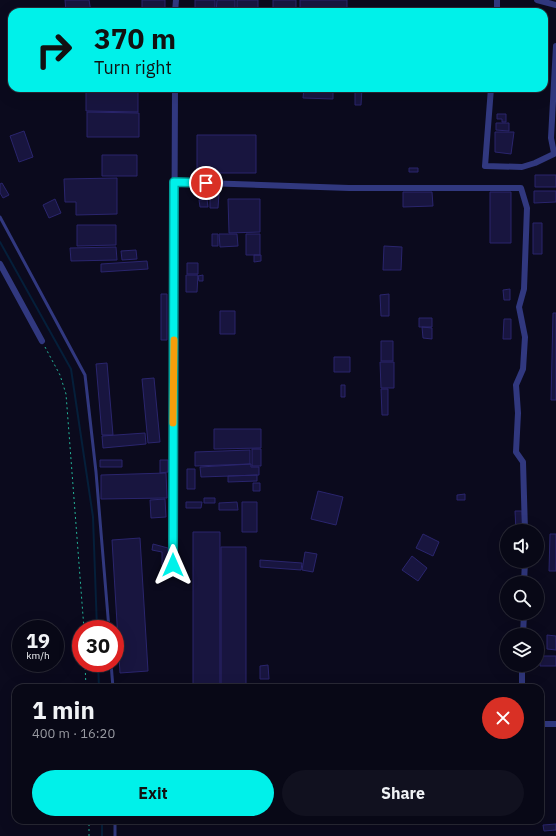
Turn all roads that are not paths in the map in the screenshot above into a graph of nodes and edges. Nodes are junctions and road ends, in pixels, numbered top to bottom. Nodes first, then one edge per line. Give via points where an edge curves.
1 (537, 0) edge
2 (556, 5) edge
3 (556, 46) edge
4 (175, 92) edge
5 (491, 92) edge
6 (555, 153) edge
7 (174, 182) junction
8 (0, 217) edge
9 (0, 264) edge
10 (42, 341) road end
11 (525, 524) edge
12 (173, 565) dead end
13 (108, 620) edge
14 (112, 672) edge
15 (522, 672) edge
16 (113, 684) edge
17 (522, 684) edge
18 (544, 724) edge
19 (556, 724) edge
20 (115, 824) edge
21 (116, 836) edge

1 - 2 street
3 - 6 street via 551,130
4 - 7 street
5 - 6 street via 485,166 522,167
7 - 11 street via 349,188 521,188 527,208 524,289 520,308 524,337 523,369 516,385 516,452 523,462
7 - 12 street
8 - 13 lane via 85,375
9 - 10 street
14 - 16 lane
15 - 17 street
18 - 19 street
20 - 21 lane

